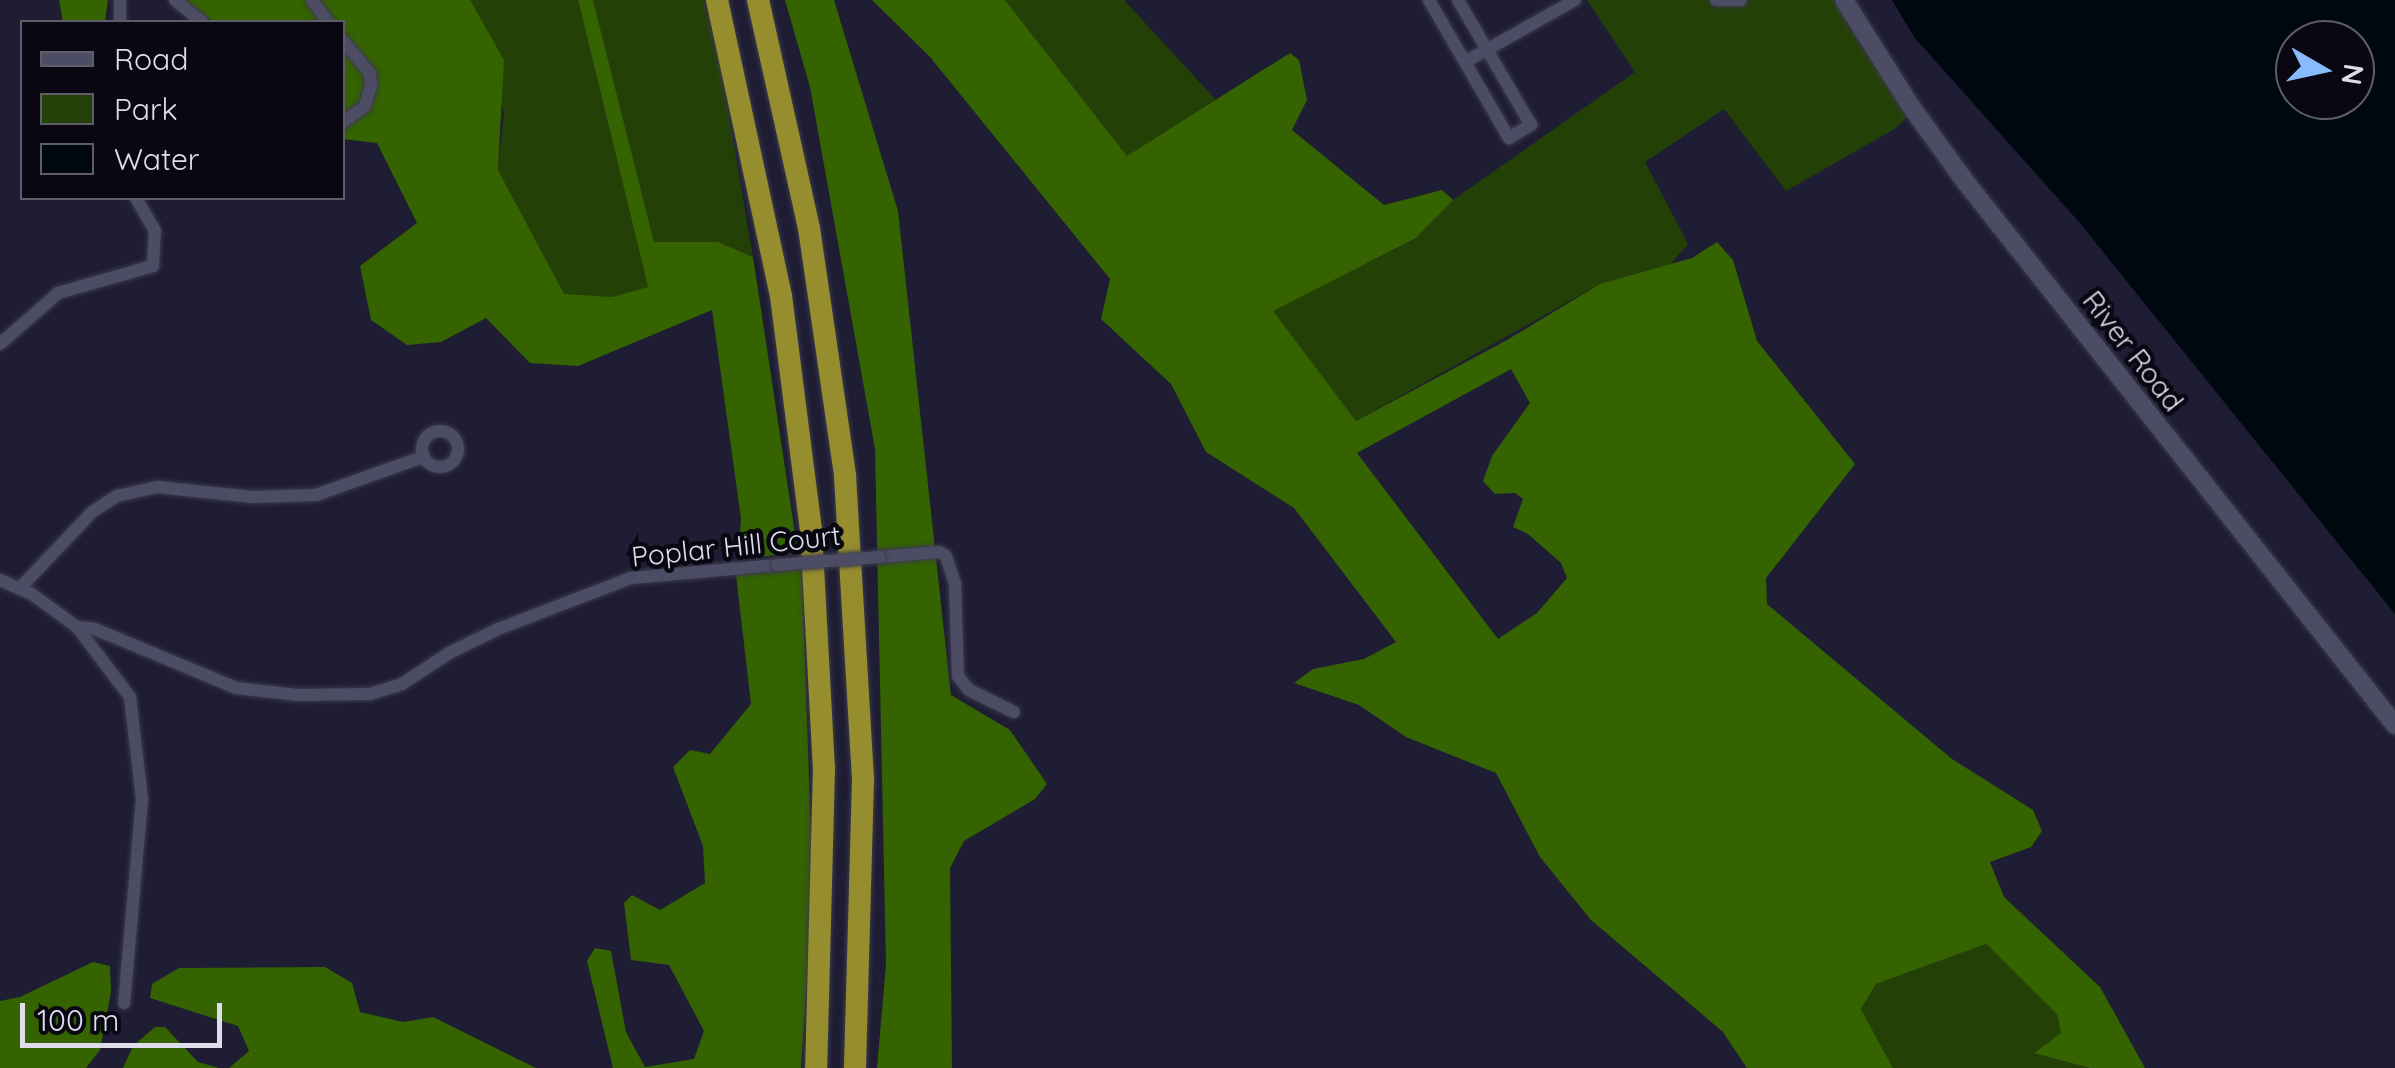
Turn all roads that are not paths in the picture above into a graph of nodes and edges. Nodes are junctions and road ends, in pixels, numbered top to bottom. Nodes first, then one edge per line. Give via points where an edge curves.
1 (175, 0) edge
2 (718, 0) edge
3 (758, 0) edge
4 (1429, 0) edge
5 (1458, 0) edge
6 (1575, 0) edge
7 (1716, 0) edge
8 (1741, 0) edge
9 (1844, 0) edge
10 (200, 20) edge
11 (345, 44) edge
12 (1486, 49) junction
13 (1464, 62) junction
14 (345, 121) edge
15 (137, 200) edge
16 (0, 344) edge
17 (423, 457) dead end
18 (0, 580) edge
19 (20, 588) junction
20 (77, 627) junction
21 (1014, 712) dead end
22 (2395, 725) edge
23 (124, 1002) dead end
24 (816, 1068) edge
25 (855, 1068) edge

1 - 10 street
2 - 24 highway via 780,296 811,530 824,768
3 - 25 highway via 809,228 845,476 863,747
4 - 13 street
5 - 12 street
6 - 12 street
7 - 8 street
9 - 22 street, River Road via 1964,180
11 - 14 street via 372,85 365,106
12 - 13 street
12 - 13 street via 1530,125 1509,138
15 - 16 street via 155,231 153,266 58,292
17 - 19 street via 316,495 157,488 117,496 92,512
18 - 19 street
19 - 20 street
20 - 21 street, Poplar Hill Court, bridge via 236,688 297,696 370,694 402,684 498,629 631,578 939,552 955,583 958,676 970,690
20 - 23 street via 130,697 138,747 142,799

